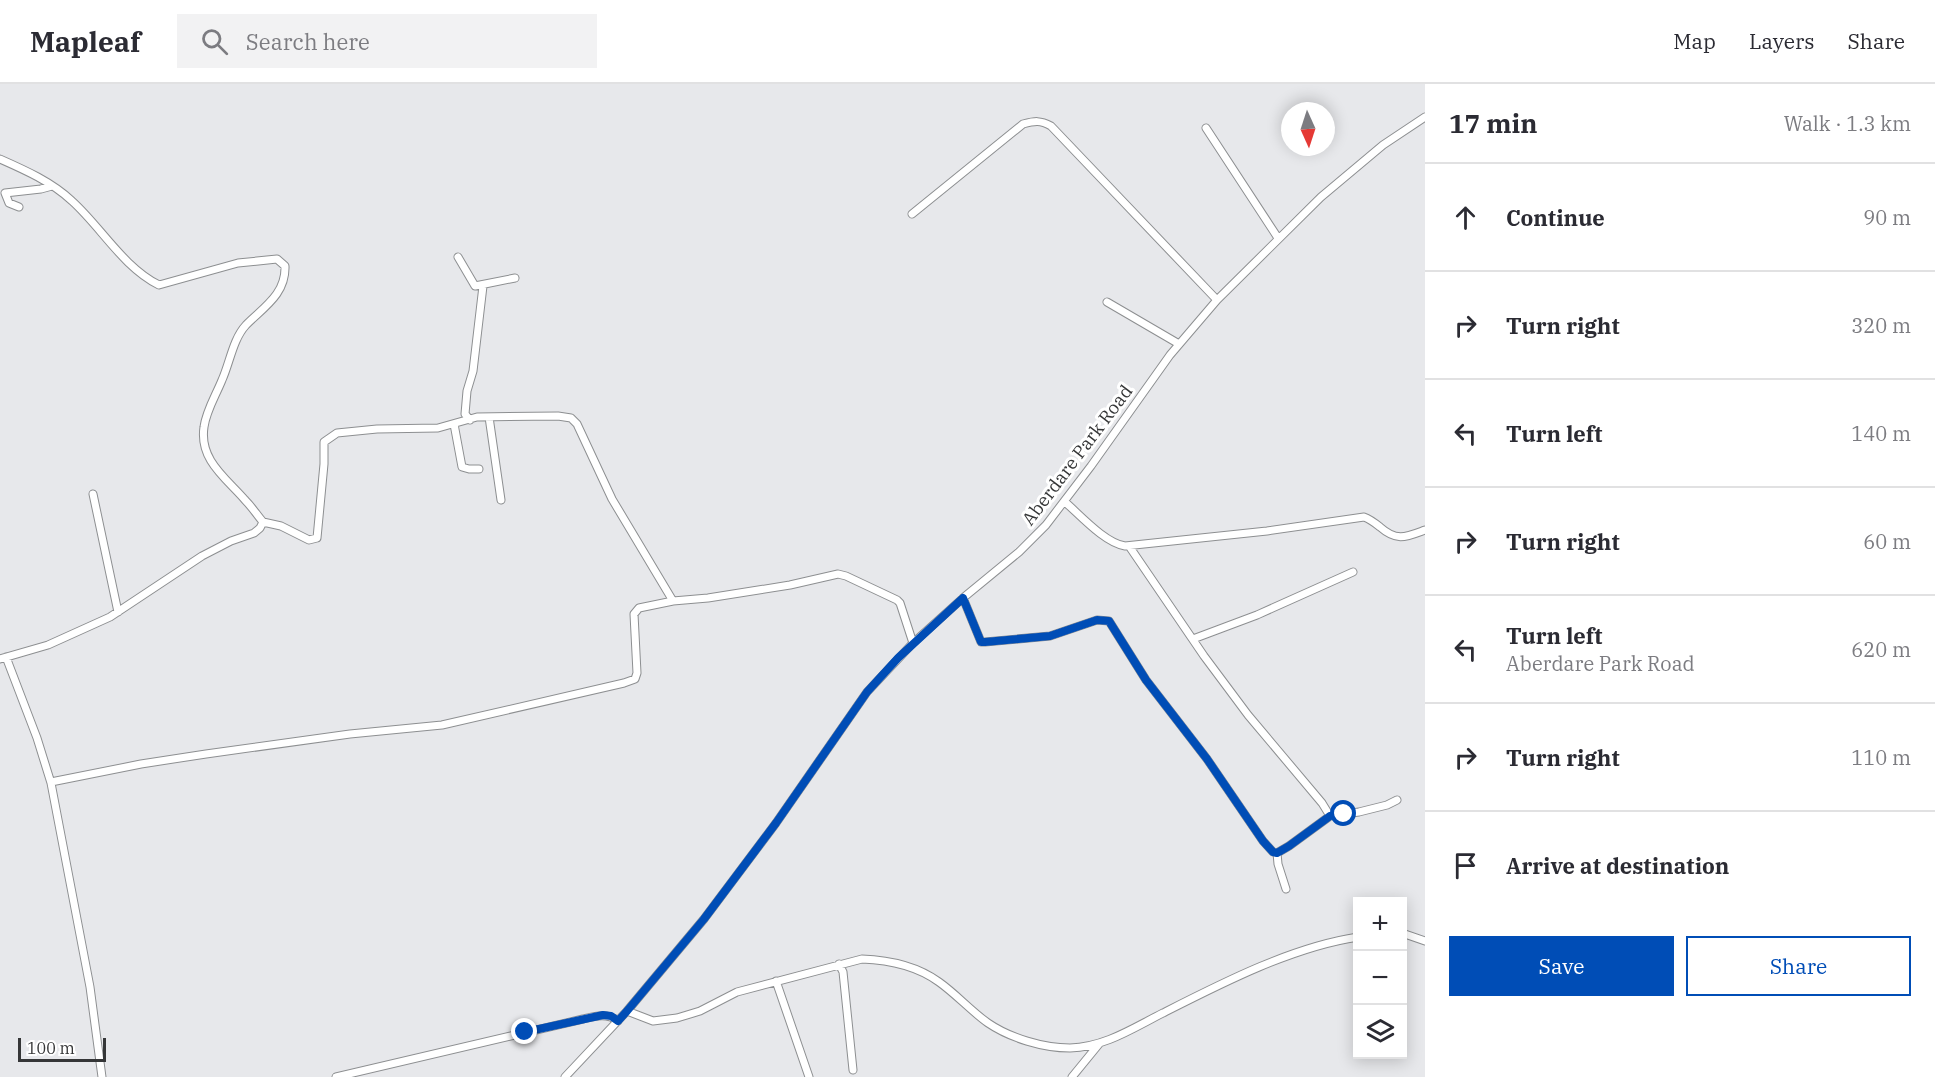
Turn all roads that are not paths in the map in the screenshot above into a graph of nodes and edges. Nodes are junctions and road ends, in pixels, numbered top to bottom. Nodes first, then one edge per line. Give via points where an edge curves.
1 (1425, 117) edge
2 (1206, 128) dead end
3 (0, 159) edge
4 (52, 186) junction
5 (19, 207) dead end
6 (912, 214) dead end
7 (1278, 238) junction
8 (458, 257) dead end
9 (515, 278) dead end
10 (483, 286) junction
11 (1217, 300) junction
12 (1107, 302) dead end
13 (1179, 344) junction
14 (489, 417) junction
15 (470, 420) junction
16 (453, 424) junction
17 (479, 469) dead end
18 (93, 494) dead end
19 (501, 500) dead end
20 (1065, 502) junction
21 (263, 522) junction
22 (1425, 531) edge
23 (1128, 546) junction
24 (1353, 572) dead end
25 (963, 598) junction
26 (673, 601) junction
27 (118, 612) junction
28 (1192, 639) junction
29 (913, 643) junction
30 (3, 658) edge
31 (51, 782) junction
32 (1397, 800) dead end
33 (1330, 816) junction
34 (1277, 853) junction
35 (1286, 889) dead end
36 (1407, 935) edge
37 (1353, 938) edge
38 (1425, 940) edge
39 (839, 964) junction
40 (776, 981) junction
41 (627, 1011) junction
42 (618, 1021) junction
43 (1100, 1043) junction
44 (853, 1070) dead end
45 (102, 1077) edge
46 (336, 1077) edge
47 (565, 1077) edge
48 (809, 1077) edge
49 (1072, 1077) edge

1 - 7 street, Aberdare Park Road via 1383,145
2 - 7 street
3 - 4 street
4 - 5 street via 5,193 9,203
4 - 21 street via 71,199 132,264 159,285 238,263 277,259 285,266 286,278 276,296 239,334 204,428 204,447 215,468
6 - 11 street via 1023,124 1036,120 1051,126
7 - 11 street, Aberdare Park Road
8 - 10 street via 475,286
9 - 10 street
10 - 15 street via 466,403 465,414
11 - 13 street, Aberdare Park Road
12 - 13 street
13 - 20 street, Aberdare Park Road
14 - 15 street
14 - 19 street
14 - 26 street via 571,418 612,499
15 - 16 street
16 - 17 street via 462,466
16 - 21 street via 331,436 324,442 317,538 309,540
18 - 27 street
20 - 23 street via 1109,539
20 - 25 street, Aberdare Park Road via 1019,552
21 - 27 street via 254,533 202,556
22 - 23 street via 1397,537 1364,517
23 - 28 street
24 - 28 street
25 - 29 street, Aberdare Park Road
25 - 34 street via 981,642 1050,636 1097,620 1109,621 1146,680 1263,841
26 - 29 street via 790,585 838,574 897,600
26 - 31 street via 639,608 634,614 637,673 635,679 624,683 442,724 206,754
27 - 30 street via 48,645
28 - 33 street
29 - 41 street, Aberdare Park Road via 867,692 704,919
30 - 31 street
31 - 45 street via 90,987
32 - 33 street
33 - 34 street
34 - 35 street
36 - 38 street
37 - 43 street via 1296,952
39 - 40 street
39 - 43 street via 883,960 918,970 938,981 987,1022 1023,1040 1069,1048
39 - 44 street
40 - 41 street via 737,992 677,1018 653,1021
40 - 48 street
41 - 42 street, Aberdare Park Road
42 - 46 street via 603,1015 584,1018
42 - 47 street, Aberdare Park Road
43 - 49 street

